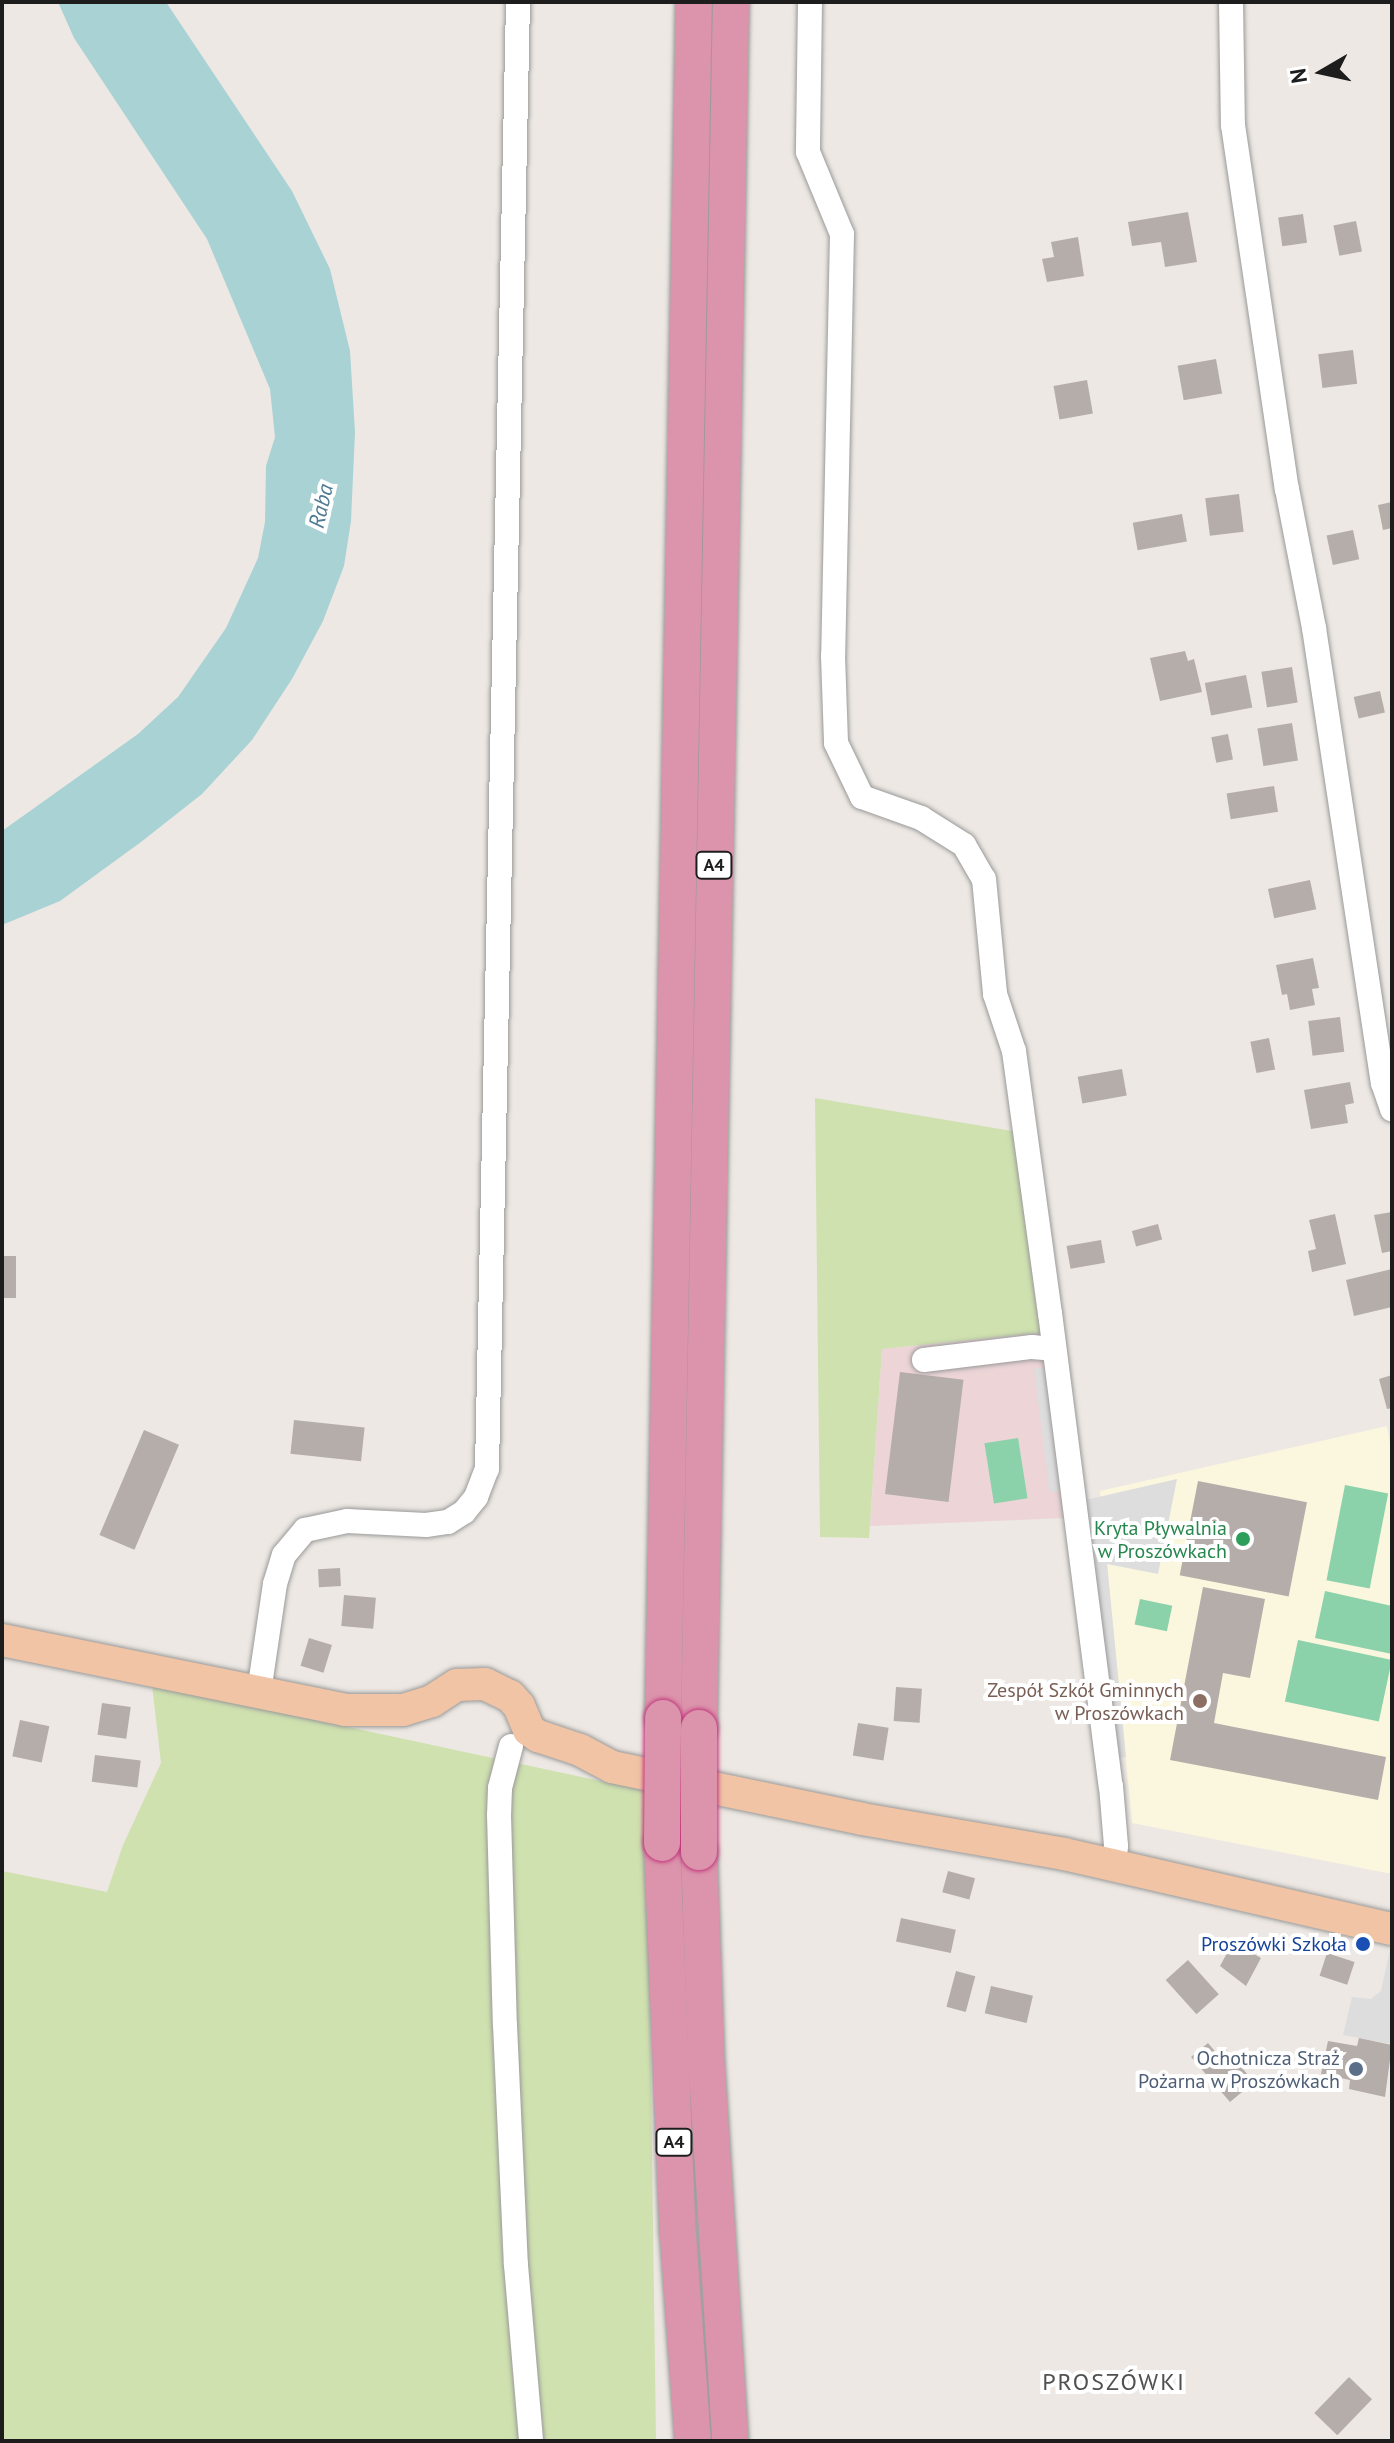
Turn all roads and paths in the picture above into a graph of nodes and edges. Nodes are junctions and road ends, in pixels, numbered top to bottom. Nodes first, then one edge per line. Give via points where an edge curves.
1 (518, 2) edge
2 (694, 2) edge
3 (731, 2) edge
4 (810, 2) edge
5 (1231, 2) edge
6 (1392, 1109) edge
7 (1052, 1340) junction
8 (924, 1360) dead end
9 (2, 1640) edge
10 (259, 1692) junction
11 (511, 1746) dead end
12 (1114, 1865) junction
13 (1392, 1929) edge
14 (531, 2441) edge
15 (693, 2441) edge
16 (730, 2441) edge

1 - 10 street via 487,1469 476,1497 448,1522 347,1521 305,1530 284,1555 275,1584
2 - 15 highway, A4, bridge via 662,1843 678,2234
3 - 16 highway, A4, bridge via 699,1728 707,2071
4 - 7 street via 808,152 842,234 833,656 836,743 862,797 921,818 964,845 984,879 995,994 1014,1051
5 - 6 street via 1235,141 1383,1083
7 - 8 street
7 - 12 street via 1111,1786
9 - 10 main road
10 - 12 main road via 345,1710 403,1710 432,1701 457,1685 485,1684 510,1696 538,1736 612,1767
11 - 14 street via 499,1815 505,2025
12 - 13 main road

